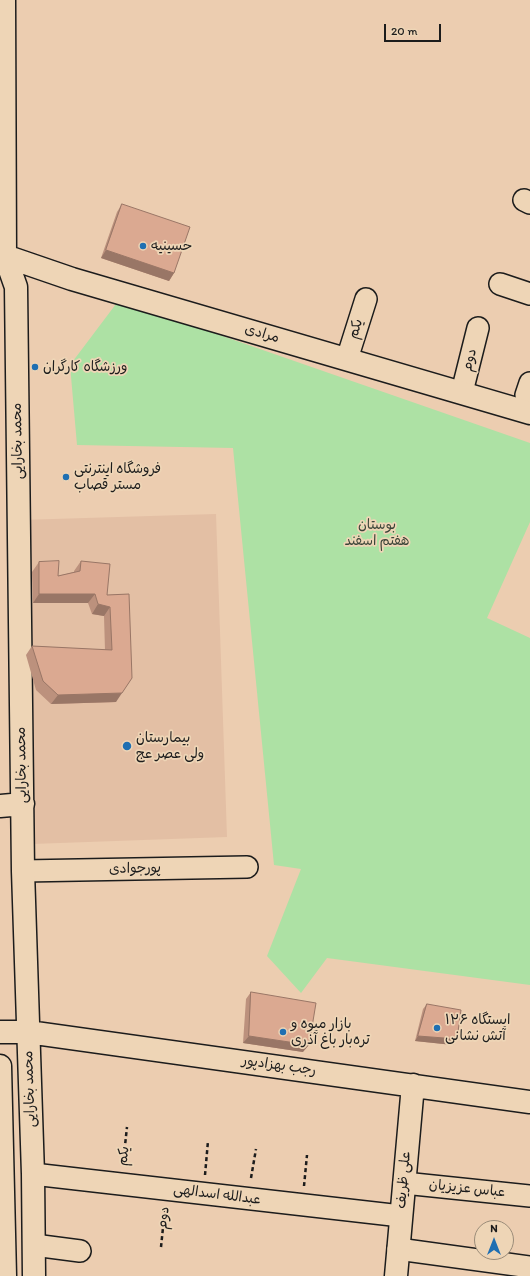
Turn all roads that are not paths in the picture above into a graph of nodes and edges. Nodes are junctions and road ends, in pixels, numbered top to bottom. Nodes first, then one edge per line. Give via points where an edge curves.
1 (4, 0) edge
2 (3, 262) edge
3 (500, 284) dead end
4 (530, 294) edge
5 (366, 299) dead end
6 (478, 328) dead end
7 (347, 359) junction
8 (462, 392) junction
9 (526, 400) edge
10 (23, 804) junction
11 (0, 806) edge
12 (247, 867) dead end
13 (23, 871) junction
14 (0, 1032) edge
15 (28, 1032) junction
16 (0, 1066) edge
17 (413, 1085) junction
18 (530, 1102) edge
19 (33, 1174) junction
20 (404, 1183) junction
21 (530, 1196) edge
22 (401, 1216) junction
23 (34, 1245) junction
24 (398, 1249) junction
25 (80, 1251) dead end
26 (530, 1267) edge
27 (5, 1276) edge
28 (34, 1276) edge
29 (396, 1276) edge

1 - 2 main road, محمد بخارایی
2 - 7 main road, مرادی via 72,279
2 - 10 main road, محمد بخارایی via 16,287
3 - 4 street
5 - 7 street, یکم
6 - 8 street, دوم
7 - 8 main road, مرادی
8 - 9 main road, مرادی
10 - 11 main road
10 - 13 main road, محمد بخارایی
12 - 13 street, پورجوادی
13 - 15 main road, محمد بخارایی
14 - 15 main road, رجب بهزادپور
15 - 17 main road, رجب بهزادپور
15 - 19 main road, محمد بخارایی
16 - 27 main road, محمد بخارایی
17 - 18 main road, رجب بهزادپور
17 - 20 main road, علی ظریف
19 - 22 street, عبدالله اسدالهی
19 - 23 main road, محمد بخارایی
20 - 21 street, عباس عزیزیان
20 - 22 main road, علی ظریف
22 - 24 main road, علی ظریف
23 - 25 street
23 - 28 main road, محمد بخارایی
24 - 26 street
24 - 29 main road, علی ظریف

